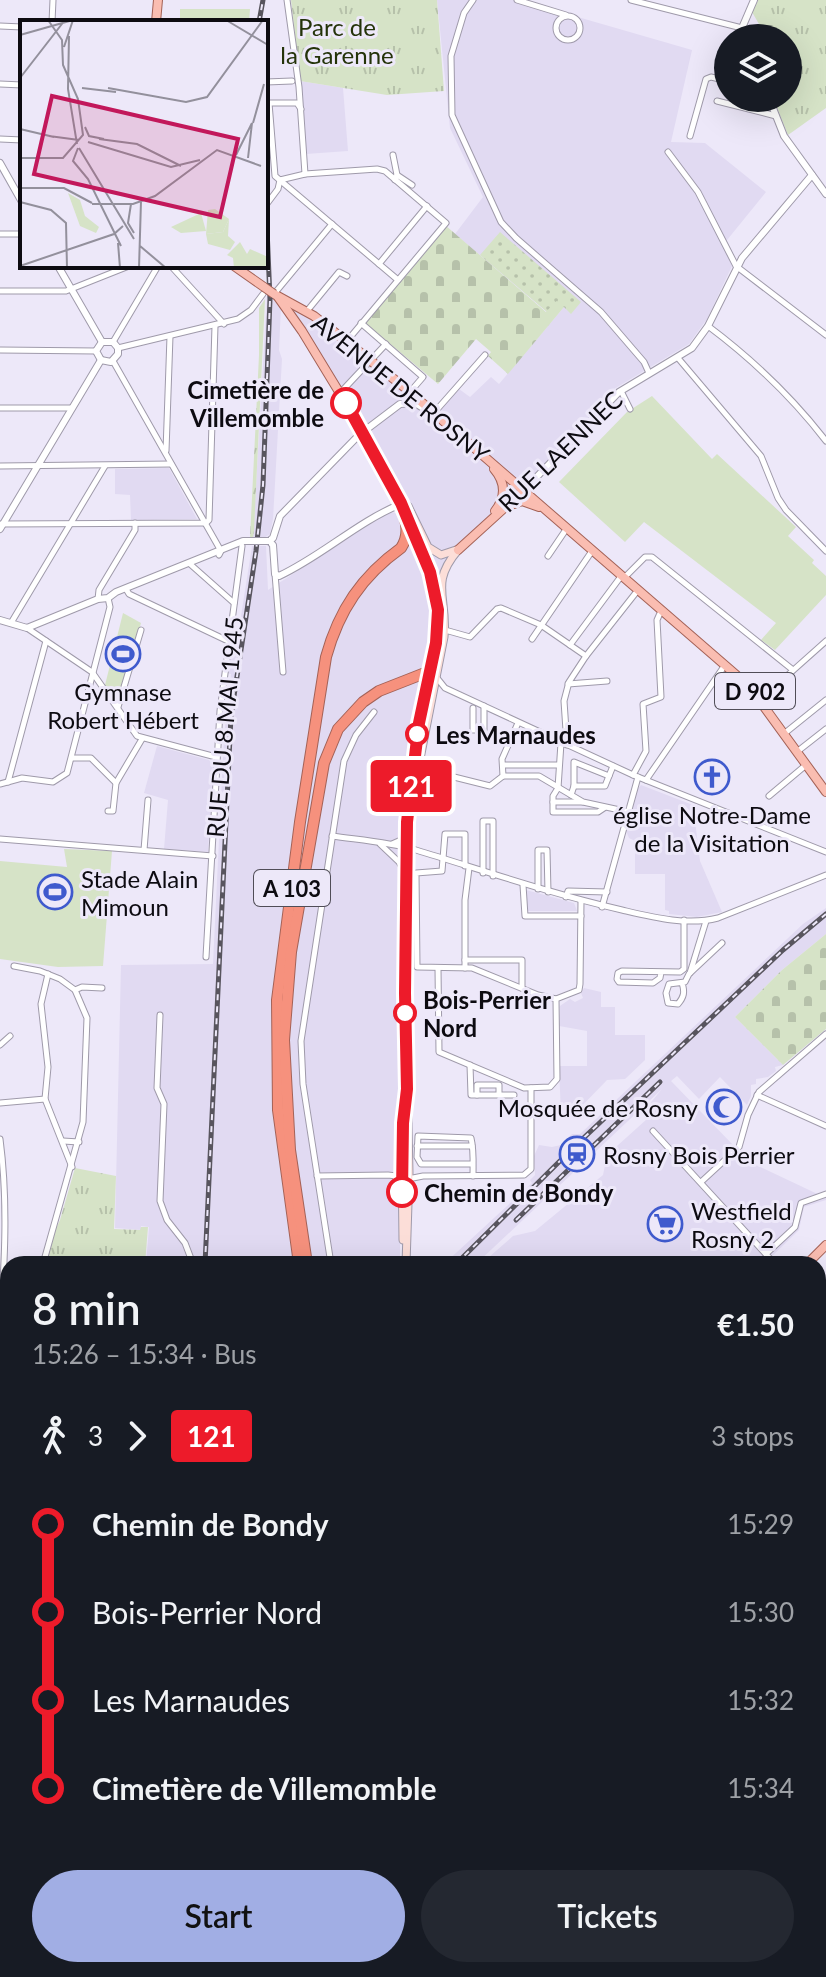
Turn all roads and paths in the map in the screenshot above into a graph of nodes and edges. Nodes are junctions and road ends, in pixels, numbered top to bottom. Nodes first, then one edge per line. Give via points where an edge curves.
1 (53, 0) edge
2 (156, 0) edge
3 (287, 0) edge
4 (473, 0) edge
5 (517, 0) edge
6 (631, 0) edge
7 (754, 0) edge
8 (652, 2) edge
9 (552, 11) junction
10 (570, 16) junction
11 (52, 20) edge
12 (154, 20) edge
13 (557, 22) junction
14 (727, 24) edge
15 (744, 24) edge
16 (0, 26) edge
17 (20, 27) edge
18 (714, 78) edge
19 (268, 82) edge
20 (295, 83) junction
21 (0, 84) edge
22 (20, 85) edge
23 (301, 109) junction
24 (760, 112) edge
25 (774, 112) edge
26 (776, 116) junction
27 (690, 136) dead end
28 (0, 139) edge
29 (20, 140) edge
30 (668, 152) dead end
31 (393, 155) dead end
32 (0, 163) edge
33 (305, 174) junction
34 (812, 175) junction
35 (396, 178) junction
36 (280, 180) junction
37 (412, 185) dead end
38 (826, 194) edge
39 (20, 198) edge
40 (268, 203) edge
41 (427, 206) junction
42 (332, 224) junction
43 (379, 264) junction
44 (736, 266) junction
45 (59, 268) edge
46 (124, 268) edge
47 (157, 268) edge
48 (173, 268) edge
49 (236, 268) edge
50 (347, 276) dead end
51 (398, 280) junction
52 (72, 289) junction
53 (264, 290) junction
54 (0, 291) edge
55 (274, 294) junction
56 (303, 309) junction
57 (291, 314) junction
58 (361, 323) junction
59 (224, 324) junction
60 (215, 326) junction
61 (708, 326) junction
62 (329, 327) junction
63 (302, 331) junction
64 (826, 335) edge
65 (170, 336) junction
66 (347, 341) junction
67 (102, 342) junction
68 (386, 344) junction
69 (115, 345) junction
70 (0, 350) edge
71 (96, 351) junction
72 (485, 355) dead end
73 (678, 358) junction
74 (101, 360) junction
75 (113, 361) junction
76 (372, 361) junction
77 (649, 373) junction
78 (621, 391) junction
79 (410, 392) junction
80 (340, 394) junction
81 (0, 408) edge
82 (72, 408) junction
83 (630, 409) dead end
84 (433, 414) junction
85 (376, 423) junction
86 (364, 433) junction
87 (167, 435) junction
88 (158, 438) junction
89 (826, 441) edge
90 (369, 442) junction
91 (478, 452) junction
92 (166, 453) junction
93 (171, 464) junction
94 (0, 466) edge
95 (38, 466) junction
96 (105, 466) junction
97 (524, 490) junction
98 (529, 502) junction
99 (405, 505) junction
100 (545, 509) junction
101 (205, 514) junction
102 (493, 515) junction
103 (135, 523) junction
104 (206, 523) junction
105 (71, 524) junction
106 (1, 526) edge
107 (567, 527) junction
108 (269, 541) junction
109 (246, 542) junction
110 (458, 550) junction
111 (593, 550) junction
112 (826, 551) edge
113 (220, 553) junction
114 (548, 556) dead end
115 (190, 564) junction
116 (281, 571) junction
117 (623, 576) junction
118 (126, 589) junction
119 (638, 590) junction
120 (108, 598) junction
121 (98, 599) junction
122 (234, 603) junction
123 (661, 611) junction
124 (0, 620) edge
125 (11, 623) junction
126 (541, 625) junction
127 (27, 628) junction
128 (141, 630) dead end
129 (445, 630) junction
130 (532, 639) dead end
131 (46, 641) junction
132 (228, 641) junction
133 (826, 641) edge
134 (570, 645) junction
135 (586, 656) junction
136 (725, 665) junction
137 (793, 670) junction
138 (92, 672) junction
139 (283, 672) dead end
140 (433, 674) junction
141 (414, 679) junction
142 (607, 681) dead end
143 (568, 684) junction
144 (430, 688) junction
145 (445, 688) junction
146 (761, 699) junction
147 (826, 700) edge
148 (484, 706) junction
149 (118, 708) junction
150 (473, 708) dead end
151 (374, 712) dead end
152 (518, 723) junction
153 (826, 729) edge
154 (785, 733) junction
155 (142, 738) junction
156 (564, 745) junction
157 (798, 751) junction
158 (217, 757) junction
159 (72, 758) junction
160 (806, 764) junction
161 (503, 765) junction
162 (558, 765) junction
163 (613, 766) junction
164 (418, 768) junction
165 (503, 776) junction
166 (609, 776) junction
167 (636, 776) junction
168 (646, 780) junction
169 (8, 782) junction
170 (116, 783) junction
171 (0, 784) edge
172 (574, 786) junction
173 (558, 788) junction
174 (826, 792) edge
175 (571, 795) junction
176 (769, 796) dead end
177 (148, 800) dead end
178 (410, 802) junction
179 (553, 802) junction
180 (583, 802) junction
181 (604, 808) junction
182 (108, 811) dead end
183 (629, 812) junction
184 (407, 822) junction
185 (332, 836) junction
186 (0, 839) edge
187 (379, 844) junction
188 (391, 844) junction
189 (407, 848) junction
190 (144, 850) junction
191 (388, 851) junction
192 (826, 852) edge
193 (213, 856) junction
194 (445, 860) junction
195 (467, 867) junction
196 (483, 873) junction
197 (826, 875) edge
198 (407, 876) junction
199 (493, 876) junction
200 (523, 885) junction
201 (538, 889) junction
202 (548, 892) junction
203 (607, 892) junction
204 (566, 897) junction
205 (581, 901) junction
206 (602, 907) junction
207 (581, 916) junction
208 (684, 920) junction
209 (706, 921) junction
210 (722, 943) dead end
211 (407, 954) junction
212 (206, 957) dead end
213 (465, 960) junction
214 (14, 966) dead end
215 (438, 968) junction
216 (465, 968) junction
217 (661, 972) junction
218 (48, 974) junction
219 (689, 974) junction
220 (682, 983) junction
221 (102, 988) dead end
222 (522, 988) junction
223 (75, 990) junction
224 (405, 993) junction
225 (556, 999) junction
226 (160, 1015) dead end
227 (409, 1022) junction
228 (826, 1034) edge
229 (10, 1036) dead end
230 (407, 1039) junction
231 (0, 1045) edge
232 (470, 1065) junction
233 (531, 1088) junction
234 (477, 1095) junction
235 (499, 1095) junction
236 (514, 1095) dead end
237 (757, 1095) junction
238 (45, 1099) junction
239 (0, 1103) edge
240 (826, 1126) edge
241 (653, 1131) dead end
242 (0, 1139) edge
243 (63, 1141) junction
244 (79, 1142) junction
245 (417, 1146) junction
246 (473, 1146) junction
247 (473, 1164) junction
248 (72, 1168) junction
249 (2, 1170) edge
250 (406, 1175) junction
251 (317, 1176) junction
252 (390, 1176) junction
253 (473, 1176) junction
254 (701, 1182) junction
255 (402, 1194) junction
256 (826, 1194) edge
257 (2, 1242) edge
258 (406, 1254) joint
259 (766, 1254) joint
260 (45, 1256) edge
261 (190, 1256) edge
262 (298, 1256) edge
263 (306, 1256) edge
264 (330, 1256) edge

1 - 11 street
2 - 12 main road
3 - 20 street
4 - 77 street via 451,56 452,115 500,220 601,312
5 - 9 street
6 - 8 street
7 - 15 street
8 - 14 street
9 - 10 street
9 - 13 street
10 - 13 street
10 - 13 street via 580,28 574,38 561,38
16 - 17 street
18 - 27 street via 706,79
19 - 20 street
20 - 23 street
21 - 22 street
23 - 33 street
23 - 36 street via 297,103 269,103 275,176
24 - 26 street
25 - 26 street
26 - 34 street
28 - 29 street
30 - 44 street via 698,192
31 - 35 street
32 - 39 street
33 - 35 street via 377,169
33 - 36 street
34 - 38 street
34 - 44 street, RUE LAENNEC
35 - 37 street
35 - 41 street
36 - 40 street
36 - 42 street
41 - 43 street
41 - 51 street via 446,223
42 - 43 street
42 - 55 street
43 - 51 street
44 - 61 street, RUE LAENNEC
44 - 64 street
45 - 52 street
46 - 52 street
47 - 69 street
48 - 59 street
49 - 53 main road, AVENUE DE ROSNY / D 902
50 - 56 street via 339,272
51 - 58 street
52 - 54 street
52 - 67 street
53 - 55 main road, AVENUE DE ROSNY / D 902, bridge
53 - 59 street via 246,316
55 - 56 main road, AVENUE DE ROSNY / D 902
55 - 57 main road
56 - 57 main road via 299,316
56 - 62 main road, AVENUE DE ROSNY / D 902
57 - 63 main road
58 - 66 street
58 - 68 street
59 - 60 street
60 - 65 street
60 - 101 street
61 - 73 street, RUE LAENNEC
61 - 89 street via 776,385
62 - 63 main road via 309,317 301,322
62 - 66 main road, AVENUE DE ROSNY / D 902
63 - 80 main road
65 - 69 street
65 - 87 street
66 - 76 main road, AVENUE DE ROSNY / D 902
67 - 69 street
67 - 71 street
68 - 76 street
68 - 79 street via 423,377
69 - 75 street via 118,354
70 - 71 street
71 - 74 street
72 - 84 street
73 - 77 street, RUE LAENNEC
73 - 112 street via 761,456 786,510
74 - 75 street
74 - 82 street
75 - 88 street
76 - 79 main road, AVENUE DE ROSNY / D 902
76 - 80 street
77 - 78 street, RUE LAENNEC
78 - 83 street
78 - 97 street, RUE LAENNEC
79 - 84 main road, AVENUE DE ROSNY / D 902
80 - 86 main road
81 - 82 street
82 - 95 street
84 - 85 street via 404,403
84 - 91 main road, AVENUE DE ROSNY / D 902
85 - 86 street
85 - 90 street
86 - 90 main road
86 - 108 street via 280,516
87 - 88 street
87 - 92 street
88 - 92 street
90 - 99 main road
91 - 97 main road, AVENUE DE ROSNY / D 902
91 - 102 main road, RUE LAENNEC via 502,480 503,496
92 - 93 street
93 - 96 street
93 - 101 street
94 - 95 street
95 - 96 street
95 - 106 street
96 - 105 street
97 - 98 main road, D 902
97 - 100 main road, D 902
97 - 102 main road, RUE LAENNEC
98 - 100 main road, D 902
98 - 102 main road, RUE LAENNEC via 511,504
99 - 110 main road via 428,547 441,555
99 - 116 street
99 - 140 main road via 437,598
99 - 262 highway, A 103 via 406,541 362,582 331,639 300,822 276,1040 282,1154
100 - 107 main road, D 902
101 - 104 street
102 - 110 main road, RUE LAENNEC
103 - 104 street
103 - 105 street
103 - 121 street
104 - 113 street
105 - 106 street
105 - 125 street
107 - 111 main road, D 902
107 - 114 street
108 - 109 street, bridge
108 - 116 street
109 - 113 street
109 - 113 street
109 - 122 street, RUE DU 8 MAI 1945
110 - 129 main road via 440,579
111 - 117 main road, D 902
111 - 126 street
113 - 115 street
115 - 118 street
115 - 122 street
116 - 139 street via 276,591
117 - 119 main road, D 902
117 - 134 street
117 - 137 street via 652,557
118 - 120 street
118 - 132 street
119 - 123 main road, D 902
119 - 135 street
120 - 121 street
120 - 138 street
121 - 127 street
122 - 132 street, RUE DU 8 MAI 1945
123 - 136 main road, D 902
123 - 167 street via 661,697 643,704 646,750
124 - 125 street
125 - 127 street
126 - 129 street via 499,608 470,637
126 - 130 street
126 - 134 street
127 - 131 street
128 - 149 street
129 - 140 main road
131 - 138 street
131 - 169 street
132 - 158 street, RUE DU 8 MAI 1945
133 - 137 street
134 - 135 street
135 - 143 street
136 - 146 main road, D 902
136 - 168 street
137 - 146 street
138 - 149 street
138 - 159 street
140 - 141 highway, A 103
140 - 144 main road
140 - 145 street
141 - 144 highway
141 - 263 highway, A 103 via 379,691 338,729 324,763 303,868 288,978 284,1076
142 - 143 street
143 - 156 street
144 - 145 street
144 - 164 main road
144 - 178 main road via 417,736
145 - 148 street
146 - 154 main road, D 902
147 - 154 street
148 - 150 street via 484,730 473,730
148 - 152 street
149 - 155 street
151 - 185 street via 344,761
152 - 156 street
152 - 161 street
153 - 157 street
154 - 157 main road, D 902
155 - 158 street
155 - 170 street
156 - 162 street
156 - 163 street
157 - 160 main road, D 902
158 - 193 street, RUE DU 8 MAI 1945
159 - 169 street via 58,781
159 - 170 street via 91,758
160 - 174 main road, D 902
160 - 176 street
161 - 162 street
161 - 165 street
162 - 173 street
163 - 166 street
163 - 167 street
164 - 165 street via 490,786
164 - 178 main road
165 - 173 street via 539,776
166 - 172 street via 605,786
166 - 172 street via 574,762
167 - 168 street
167 - 183 street
168 - 192 street
169 - 171 street
170 - 182 street via 113,811
172 - 175 street
173 - 175 street
173 - 179 street
175 - 180 street
177 - 190 street
178 - 184 main road
179 - 180 street
179 - 181 street via 553,812
180 - 181 street
181 - 183 street
183 - 203 street
184 - 188 street via 401,840
184 - 189 main road
185 - 187 street
185 - 251 street via 301,1041
186 - 190 street
187 - 188 street
187 - 191 street
188 - 189 street
189 - 191 street
189 - 194 street
189 - 198 main road
190 - 193 street
191 - 198 street
193 - 212 street, RUE DU 8 MAI 1945
194 - 195 street
194 - 195 street via 445,834 465,834
194 - 215 street via 442,871 416,873 416,965
195 - 196 street
195 - 213 street
196 - 199 street
196 - 199 street via 483,821 493,821
197 - 209 street
198 - 211 main road
199 - 200 street
200 - 201 street
200 - 207 street via 525,916
201 - 202 street
201 - 202 street via 537,853 542,850 548,852
202 - 204 street
203 - 204 street via 568,891
203 - 206 street
204 - 205 street
205 - 206 street
205 - 207 street
206 - 208 street
207 - 225 street via 579,990
208 - 209 street
208 - 217 street via 684,969
209 - 219 street
210 - 219 street
211 - 224 main road
211 - 227 main road
213 - 216 street
213 - 222 street via 522,960
214 - 218 street
215 - 216 street
215 - 232 street via 439,1052
216 - 222 street
217 - 217 street via 622,971 617,979 653,983
218 - 223 street
218 - 238 street via 41,1004 48,1067
219 - 220 street
220 - 220 street via 669,984 668,1003 682,999
221 - 223 street
222 - 225 street
223 - 244 street via 88,1027
224 - 227 main road
224 - 230 main road
225 - 233 street via 557,1079 550,1087
226 - 261 street via 160,1201
227 - 230 main road
228 - 237 street
229 - 231 street
230 - 250 main road
232 - 233 street
232 - 234 street via 471,1095
233 - 253 street via 528,1173
234 - 235 street
234 - 235 street via 477,1085 499,1085
235 - 236 street
237 - 240 street
237 - 254 street via 739,1147
238 - 239 street
238 - 243 street
241 - 254 street
242 - 249 street
243 - 244 street
243 - 248 street
244 - 248 street
245 - 246 street
245 - 246 street via 418,1136 469,1136
245 - 247 street via 421,1164
246 - 247 street
247 - 253 street
248 - 260 street
249 - 257 street
250 - 252 street
250 - 253 street
250 - 255 main road
250 - 258 main road
251 - 252 street
251 - 264 street
252 - 255 street
254 - 259 street
255 - 258 main road
256 - 259 street via 801,1203 795,1227

